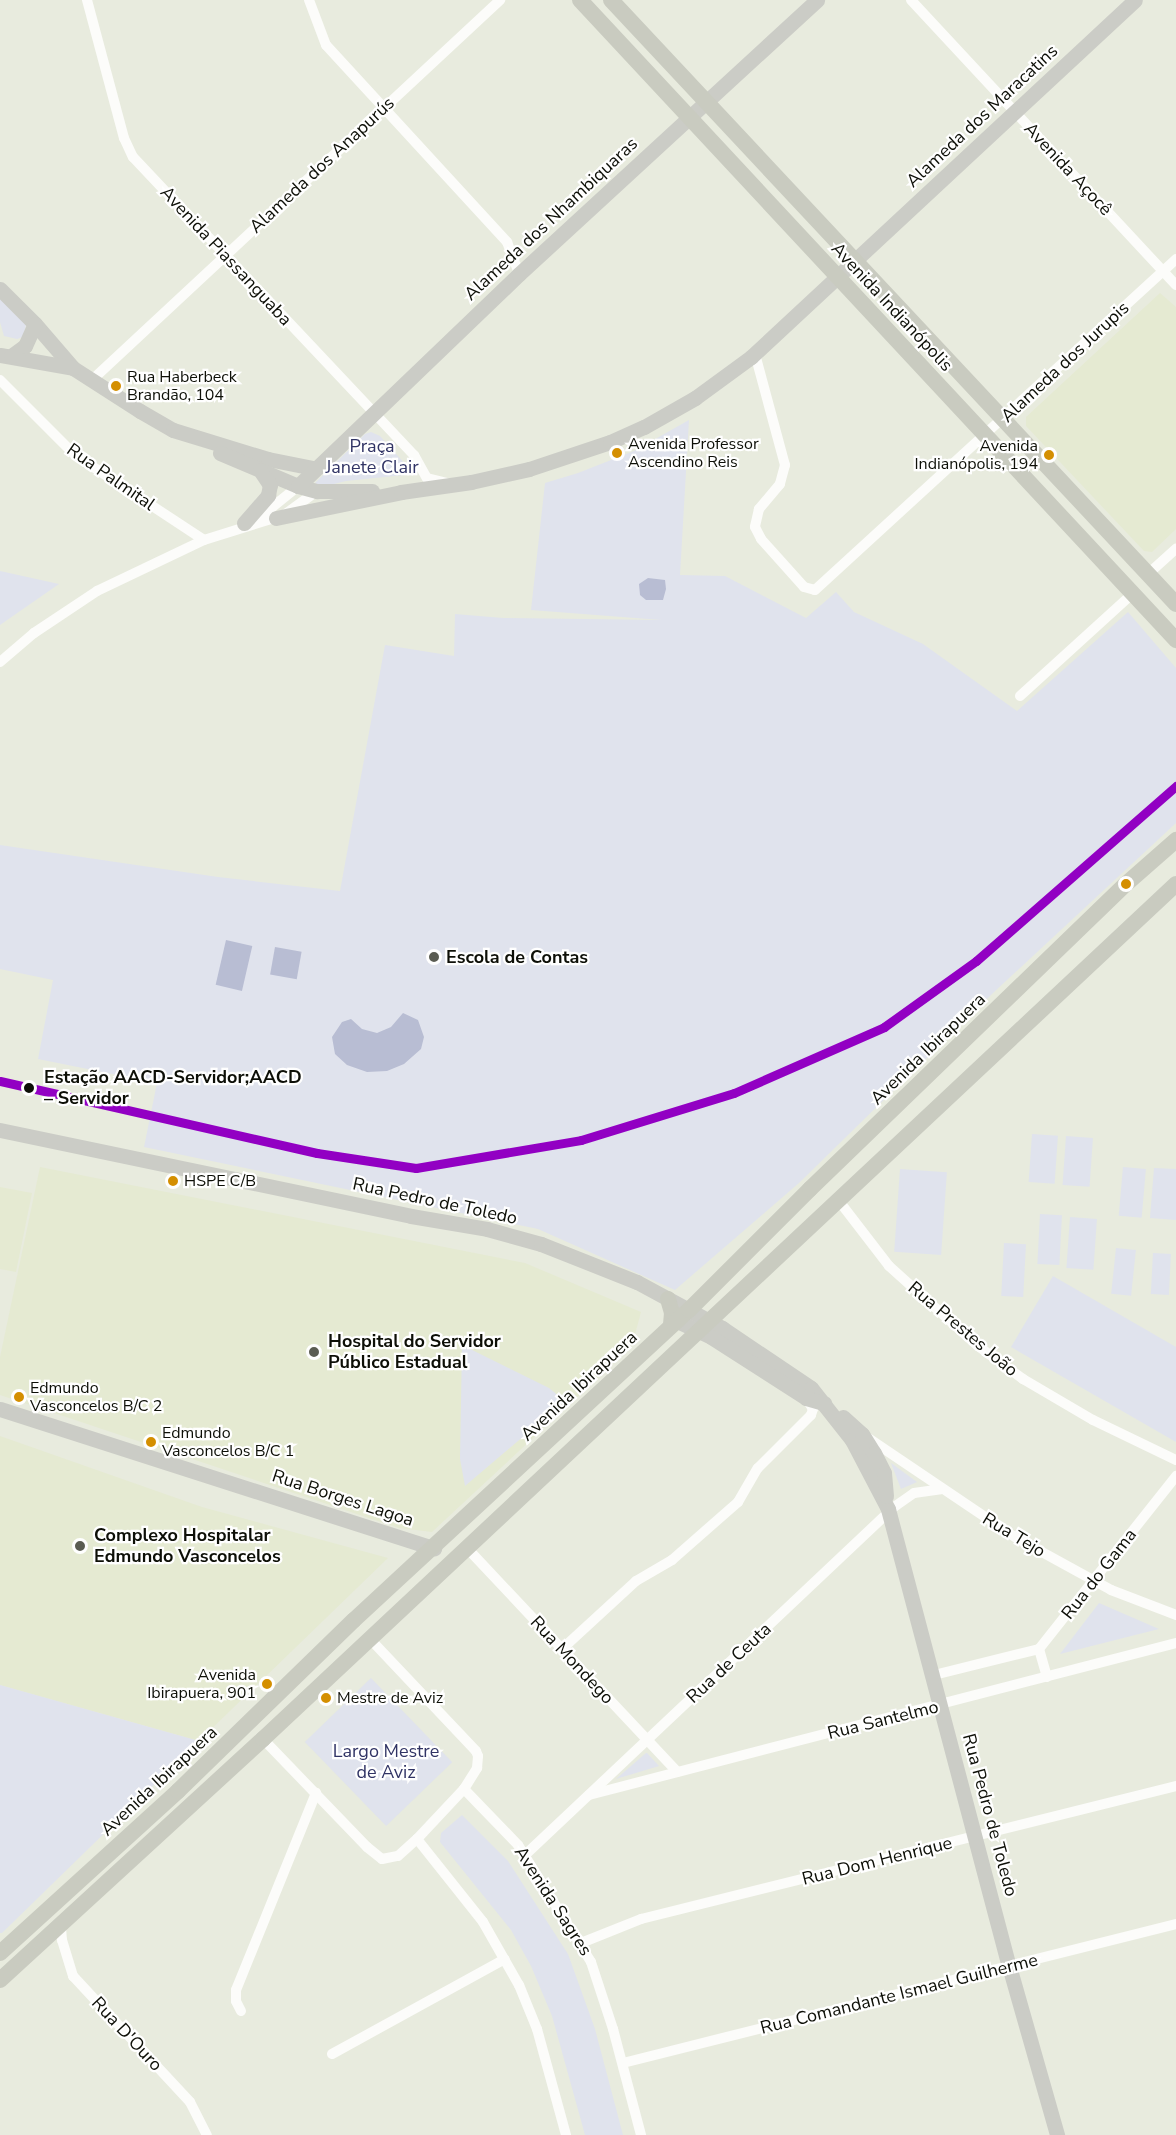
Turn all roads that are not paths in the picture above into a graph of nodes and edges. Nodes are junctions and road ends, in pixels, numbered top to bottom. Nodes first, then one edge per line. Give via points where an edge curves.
1 (87, 0) edge
2 (309, 0) edge
3 (500, 0) edge
4 (580, 0) edge
5 (611, 0) edge
6 (817, 0) edge
7 (911, 0) edge
8 (1135, 0) edge
9 (708, 102) junction
10 (383, 108) junction
11 (1015, 112) junction
12 (690, 119) junction
13 (225, 256) junction
14 (1176, 259) edge
15 (855, 260) junction
16 (1163, 271) junction
17 (519, 274) junction
18 (837, 277) junction
19 (1176, 285) edge
20 (0, 289) edge
21 (35, 324) junction
22 (754, 354) junction
23 (5, 356) edge
24 (73, 368) junction
25 (0, 380) edge
26 (92, 380) junction
27 (374, 412) junction
28 (1003, 418) junction
29 (984, 436) junction
30 (206, 441) junction
31 (313, 468) junction
32 (260, 470) junction
33 (427, 478) junction
34 (454, 484) junction
35 (298, 486) junction
36 (317, 491) junction
37 (408, 491) junction
38 (276, 518) junction
39 (244, 523) junction
40 (225, 533) junction
41 (204, 540) junction
42 (1176, 549) edge
43 (1148, 574) junction
44 (1132, 594) junction
45 (1176, 604) edge
46 (1176, 640) edge
47 (0, 662) edge
48 (1020, 696) dead end
49 (1176, 840) edge
50 (1176, 884) edge
51 (0, 1130) edge
52 (839, 1201) junction
53 (668, 1299) joint
54 (679, 1319) junction
55 (704, 1326) junction
56 (806, 1398) junction
57 (823, 1403) junction
58 (0, 1409) edge
59 (811, 1415) junction
60 (857, 1437) junction
61 (1176, 1460) edge
62 (1176, 1476) edge
63 (941, 1489) junction
64 (888, 1508) junction
65 (434, 1548) junction
66 (467, 1548) junction
67 (1094, 1581) junction
68 (429, 1583) junction
69 (1176, 1615) edge
70 (369, 1638) junction
71 (1176, 1643) edge
72 (562, 1649) junction
73 (1040, 1649) junction
74 (934, 1675) junction
75 (1047, 1677) junction
76 (942, 1706) junction
77 (263, 1739) junction
78 (647, 1740) junction
79 (677, 1772) junction
80 (1176, 1786) edge
81 (464, 1789) junction
82 (316, 1793) junction
83 (589, 1795) junction
84 (976, 1837) junction
85 (417, 1839) junction
86 (525, 1855) junction
87 (1176, 1924) edge
88 (61, 1927) junction
89 (581, 1942) junction
90 (0, 1953) edge
91 (505, 1959) junction
92 (1009, 1966) junction
93 (0, 1980) edge
94 (241, 2011) dead end
95 (332, 2054) dead end
96 (622, 2063) junction
97 (207, 2135) edge
98 (566, 2135) edge
99 (641, 2135) edge
100 (1057, 2135) edge

1 - 13 street, Avenida Piassanguaba via 130,151
2 - 10 street via 326,45
3 - 10 street, Alameda dos Anapurús
4 - 12 main road, Avenida Indianópolis
5 - 9 main road, Avenida Indianópolis
6 - 9 street, Alameda dos Nhambiquaras
7 - 11 street, Avenida Açocê
8 - 11 street, Alameda dos Maracatins
9 - 12 street, Alameda dos Nhambiquaras
9 - 15 main road, Avenida Indianópolis
10 - 13 street, Alameda dos Anapurús
10 - 17 street via 507,242
11 - 15 street, Alameda dos Maracatins
11 - 16 street, Avenida Açocê
12 - 17 street, Alameda dos Nhambiquaras
12 - 18 main road, Avenida Indianópolis
13 - 26 street, Alameda dos Anapurús
13 - 27 street, Avenida Piassanguaba
14 - 16 street, Alameda dos Jurupis
15 - 18 street
15 - 28 main road, Avenida Indianópolis
16 - 19 street, Avenida Açocê
16 - 28 street, Alameda dos Jurupis
17 - 27 street, Alameda dos Nhambiquaras
18 - 22 street
18 - 29 main road, Avenida Indianópolis
20 - 21 street
21 - 23 street via 24,346
21 - 24 street
22 - 29 street, Alameda dos Jurupis via 784,465 780,484 759,509 755,527 761,539 811,590 821,586
22 - 34 street via 695,398 627,435 529,469
23 - 24 street
24 - 26 street
25 - 41 street, Rua Palmital via 75,455
26 - 30 street via 173,430
27 - 31 street, Alameda dos Nhambiquaras
27 - 33 street, Avenida Piassanguaba via 414,455
28 - 29 street, Alameda dos Jurupis
28 - 43 main road, Avenida Indianópolis
29 - 44 main road, Avenida Indianópolis
30 - 31 street
30 - 32 street via 203,445
31 - 35 street, Alameda dos Nhambiquaras
32 - 35 street
32 - 39 street via 270,485 268,495
33 - 34 street
33 - 37 street
34 - 37 street
35 - 36 street
35 - 39 street, Alameda dos Nhambiquaras
36 - 37 street
36 - 38 street
37 - 38 street
38 - 40 street
39 - 40 street, Alameda dos Nhambiquaras
40 - 41 street
41 - 47 street via 97,591 29,636
42 - 43 street
43 - 45 main road, Avenida Indianópolis
44 - 46 main road, Avenida Indianópolis
44 - 48 street
49 - 54 main road, Avenida Ibirapuera via 1126,884
50 - 52 main road
51 - 53 street, Rua Pedro de Toledo via 487,1229 578,1257
52 - 55 main road
52 - 61 street, Rua Prestes João via 889,1266 978,1346 1023,1379 1092,1420
53 - 54 main road via 672,1313
54 - 55 street, Rua Pedro de Toledo
54 - 65 main road, Avenida Ibirapuera
55 - 56 street, Rua Pedro de Toledo
55 - 57 street, Rua Pedro de Toledo via 811,1388
55 - 66 main road
56 - 57 street, Rua Pedro de Toledo
56 - 59 street via 813,1409
57 - 60 street, Rua Pedro de Toledo
58 - 65 street, Rua Borges Lagoa
59 - 60 street, Rua Tejo via 825,1418
59 - 72 street via 758,1468 738,1502 672,1560 636,1581
60 - 63 street, Rua Tejo
60 - 64 street, Rua Pedro de Toledo via 884,1473
62 - 67 street, Rua do Gama
63 - 64 street, Rua de Ceuta via 914,1493
63 - 67 street, Rua Tejo via 1018,1539
64 - 74 street, Rua Pedro de Toledo
64 - 78 street, Rua de Ceuta
65 - 68 main road via 437,1563
65 - 90 main road, Avenida Ibirapuera via 178,1791
66 - 68 main road
66 - 72 street, Rua Mondego
67 - 69 street, Rua Tejo
67 - 73 street, Rua do Gama
68 - 70 main road
70 - 77 main road
70 - 81 street via 476,1751 477,1768
71 - 75 street, Rua Santelmo
72 - 78 street, Rua Mondego
73 - 74 street
73 - 75 street
74 - 76 street, Rua Pedro de Toledo
75 - 76 street, Rua Santelmo
76 - 79 street, Rua Santelmo
76 - 84 street, Rua Pedro de Toledo
77 - 82 street
77 - 88 main road
78 - 79 street, Rua Mondego
78 - 83 street, Rua de Ceuta
79 - 83 street, Rua Santelmo
80 - 84 street, Rua Dom Henrique
81 - 85 street
81 - 86 street, Avenida Sagres
82 - 85 street via 382,1859 398,1856
82 - 94 street via 236,1989
83 - 86 street, Rua de Ceuta
84 - 89 street, Rua Dom Henrique via 641,1919
84 - 92 street, Rua Pedro de Toledo
85 - 91 street via 483,1922
86 - 89 street, Avenida Sagres
87 - 92 street, Rua Comandante Ismael Guilherme
88 - 93 main road
88 - 97 street, Rua D'Ouro via 73,1976 190,2102
89 - 96 street, Avenida Sagres via 591,1962
91 - 95 street
91 - 98 street via 533,2016
92 - 96 street, Rua Comandante Ismael Guilherme
92 - 100 street, Rua Pedro de Toledo
96 - 99 street, Avenida Sagres

